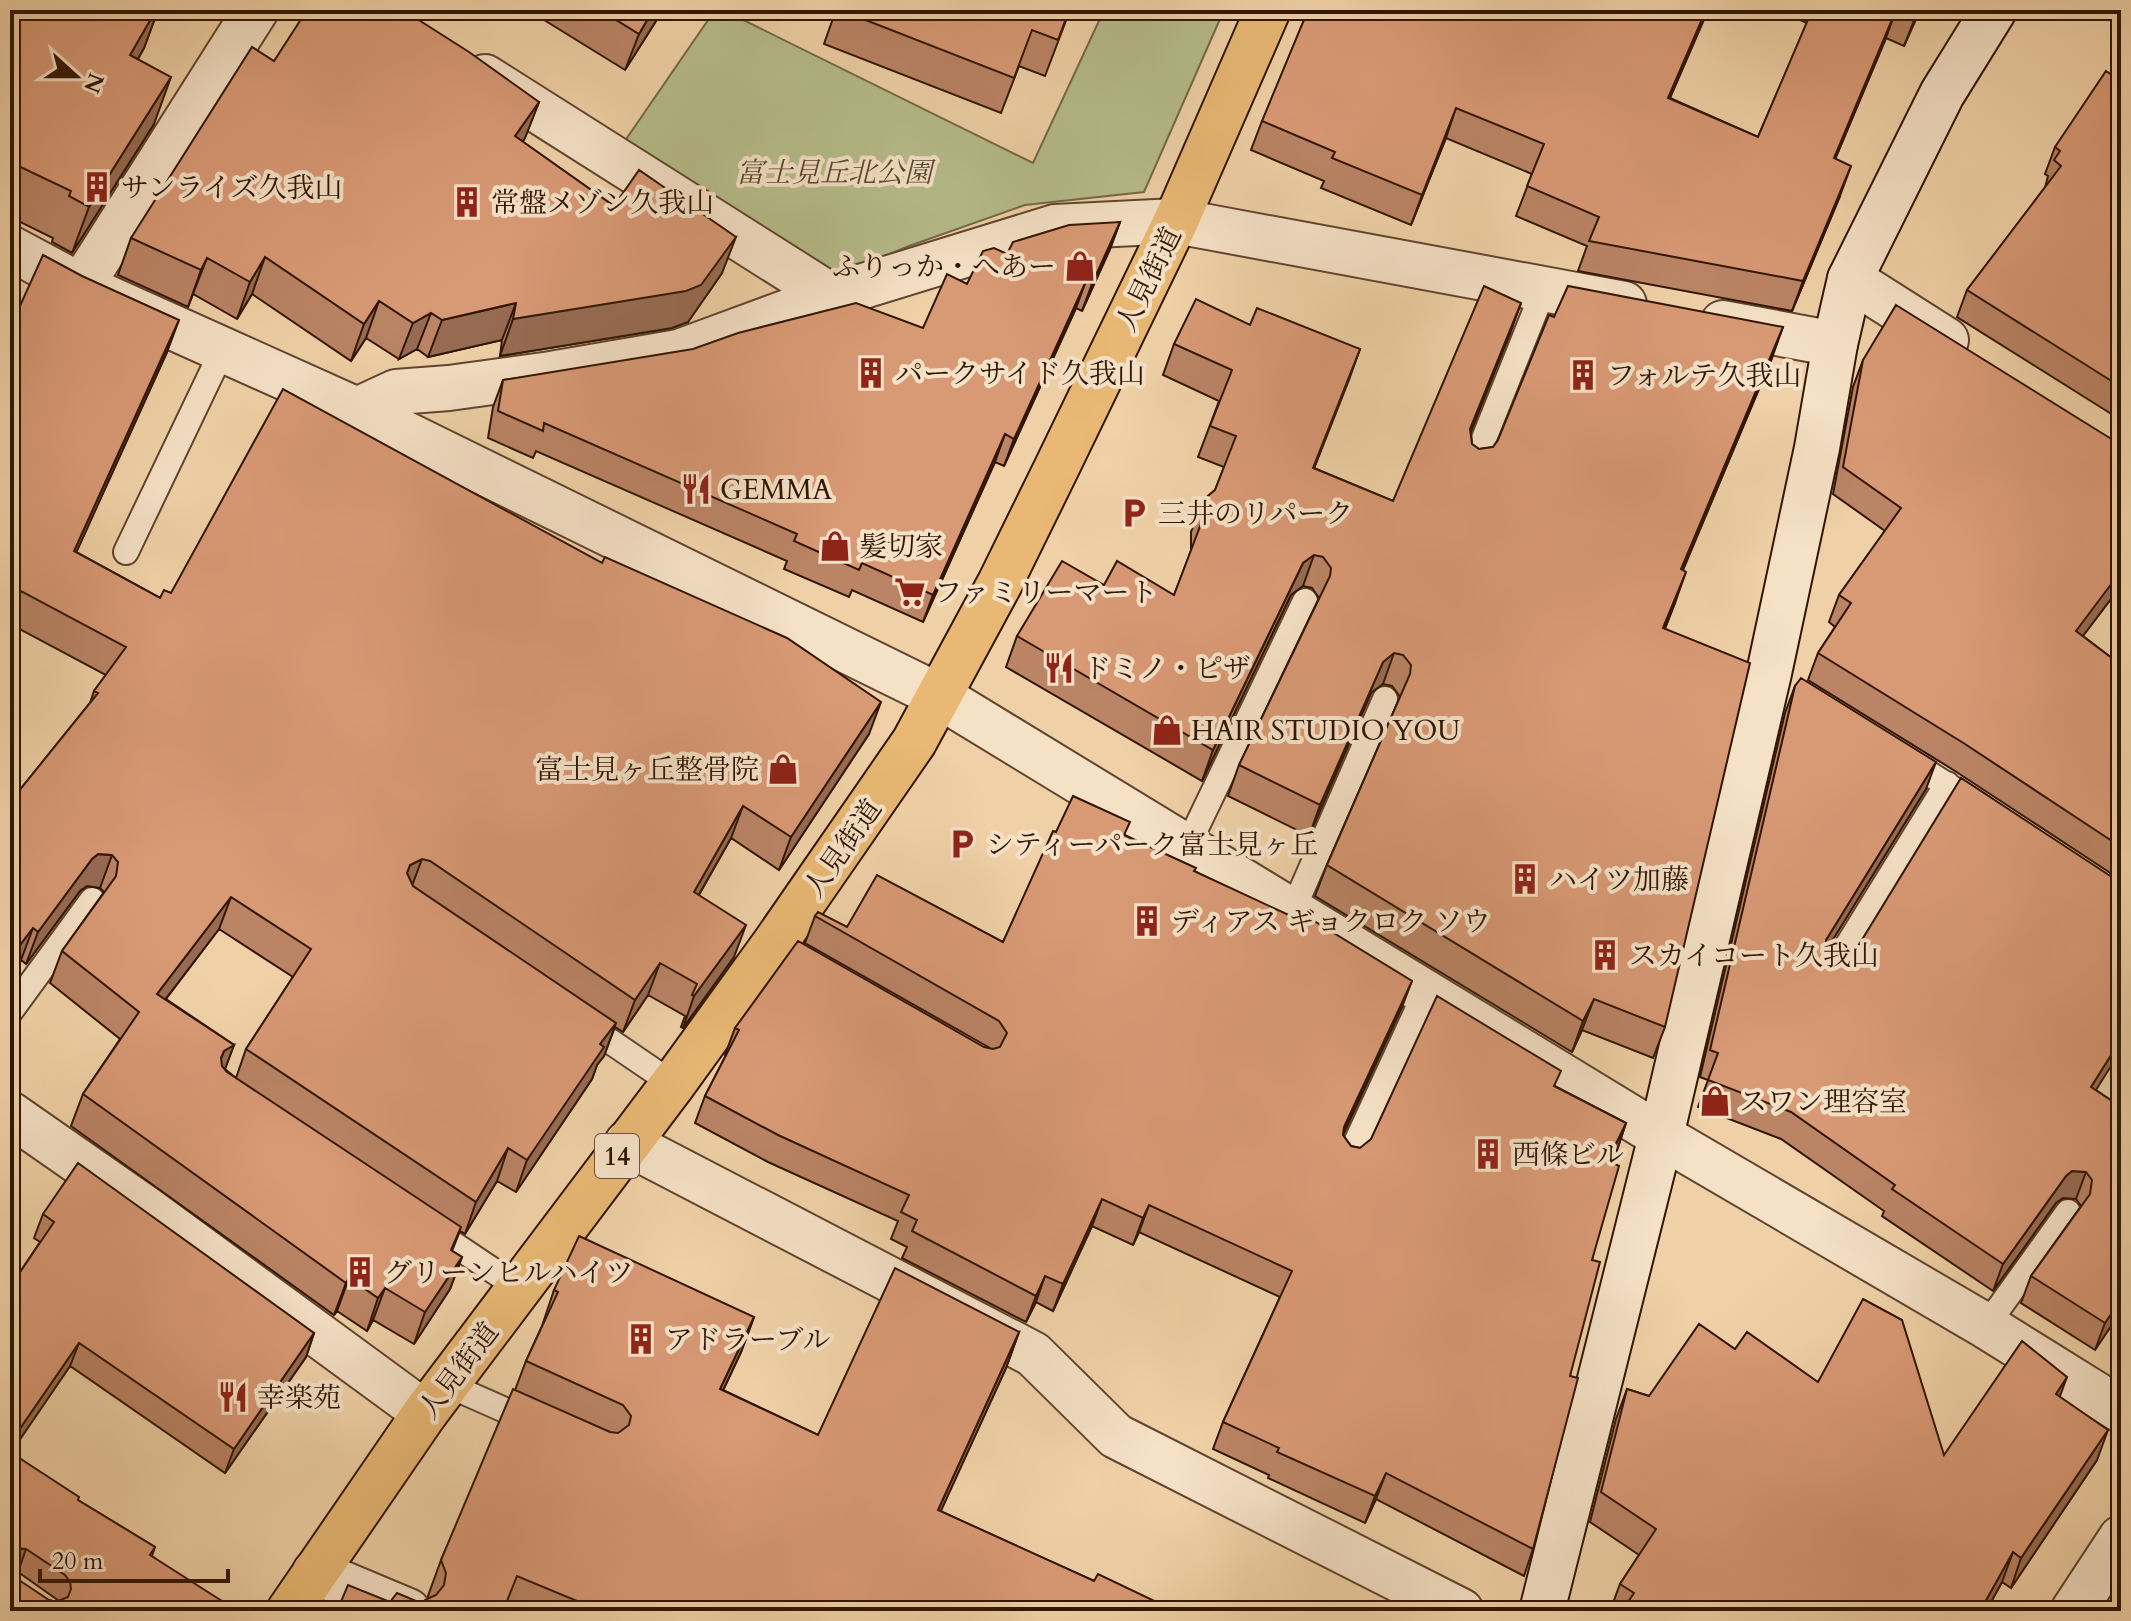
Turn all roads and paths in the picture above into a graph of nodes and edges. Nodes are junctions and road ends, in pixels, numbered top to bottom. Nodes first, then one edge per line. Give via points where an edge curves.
1 (256, 10) edge
2 (1268, 10) edge
3 (1994, 10) edge
4 (445, 52) edge
5 (1176, 221) junction
6 (10, 248) edge
7 (1850, 279) junction
8 (81, 286) junction
9 (1544, 289) junction
10 (831, 296) junction
11 (1835, 344) junction
12 (223, 349) junction
13 (1979, 361) edge
14 (357, 410) junction
15 (1473, 466) edge
16 (126, 552) dead end
17 (1305, 601) edge
18 (939, 696) junction
19 (1385, 699) edge
20 (1883, 744) edge
21 (1947, 784) junction
22 (1995, 816) edge
23 (1186, 849) junction
24 (92, 900) edge
25 (1292, 912) junction
26 (1829, 975) edge
27 (1426, 991) junction
28 (10, 1012) edge
29 (568, 1013) edge
30 (673, 1084) junction
31 (10, 1114) edge
32 (1661, 1136) junction
33 (627, 1143) junction
34 (1348, 1160) edge
35 (404, 1211) edge
36 (2068, 1212) dead end
37 (519, 1288) junction
38 (1986, 1326) junction
39 (436, 1398) junction
40 (2121, 1410) edge
41 (546, 1429) edge
42 (2121, 1538) edge
43 (315, 1572) junction
44 (289, 1611) edge
45 (408, 1611) edge
46 (1461, 1611) edge
47 (1542, 1611) edge
48 (2073, 1611) edge

1 - 8 street
2 - 5 main road, 人見街道 / 14
3 - 7 street via 1942,94
4 - 10 street
5 - 9 street
5 - 10 street via 1055,227
5 - 18 main road, 人見街道 / 14 via 1000,583
6 - 8 street
7 - 11 street
7 - 13 street
8 - 12 street
9 - 11 street
9 - 15 lane
10 - 14 street via 679,352 396,392
11 - 32 street via 1781,681
12 - 14 street
12 - 16 lane
14 - 18 street
17 - 23 lane
18 - 23 street
18 - 30 main road, 人見街道 / 14 via 782,947
19 - 25 lane
20 - 21 lane
21 - 22 lane
21 - 26 lane
23 - 25 street
24 - 28 lane
25 - 27 street
27 - 32 street
27 - 34 lane
29 - 30 lane
30 - 33 main road, 人見街道 / 14
31 - 39 street
32 - 38 street
32 - 47 street
33 - 37 main road, 人見街道 / 14
33 - 46 street via 1033,1354 1116,1436
35 - 37 lane
36 - 38 lane
37 - 39 main road, 人見街道 / 14
38 - 40 street
39 - 41 lane
39 - 43 main road, 人見街道 / 14
42 - 48 street
43 - 44 main road, 人見街道 / 14
43 - 45 street

